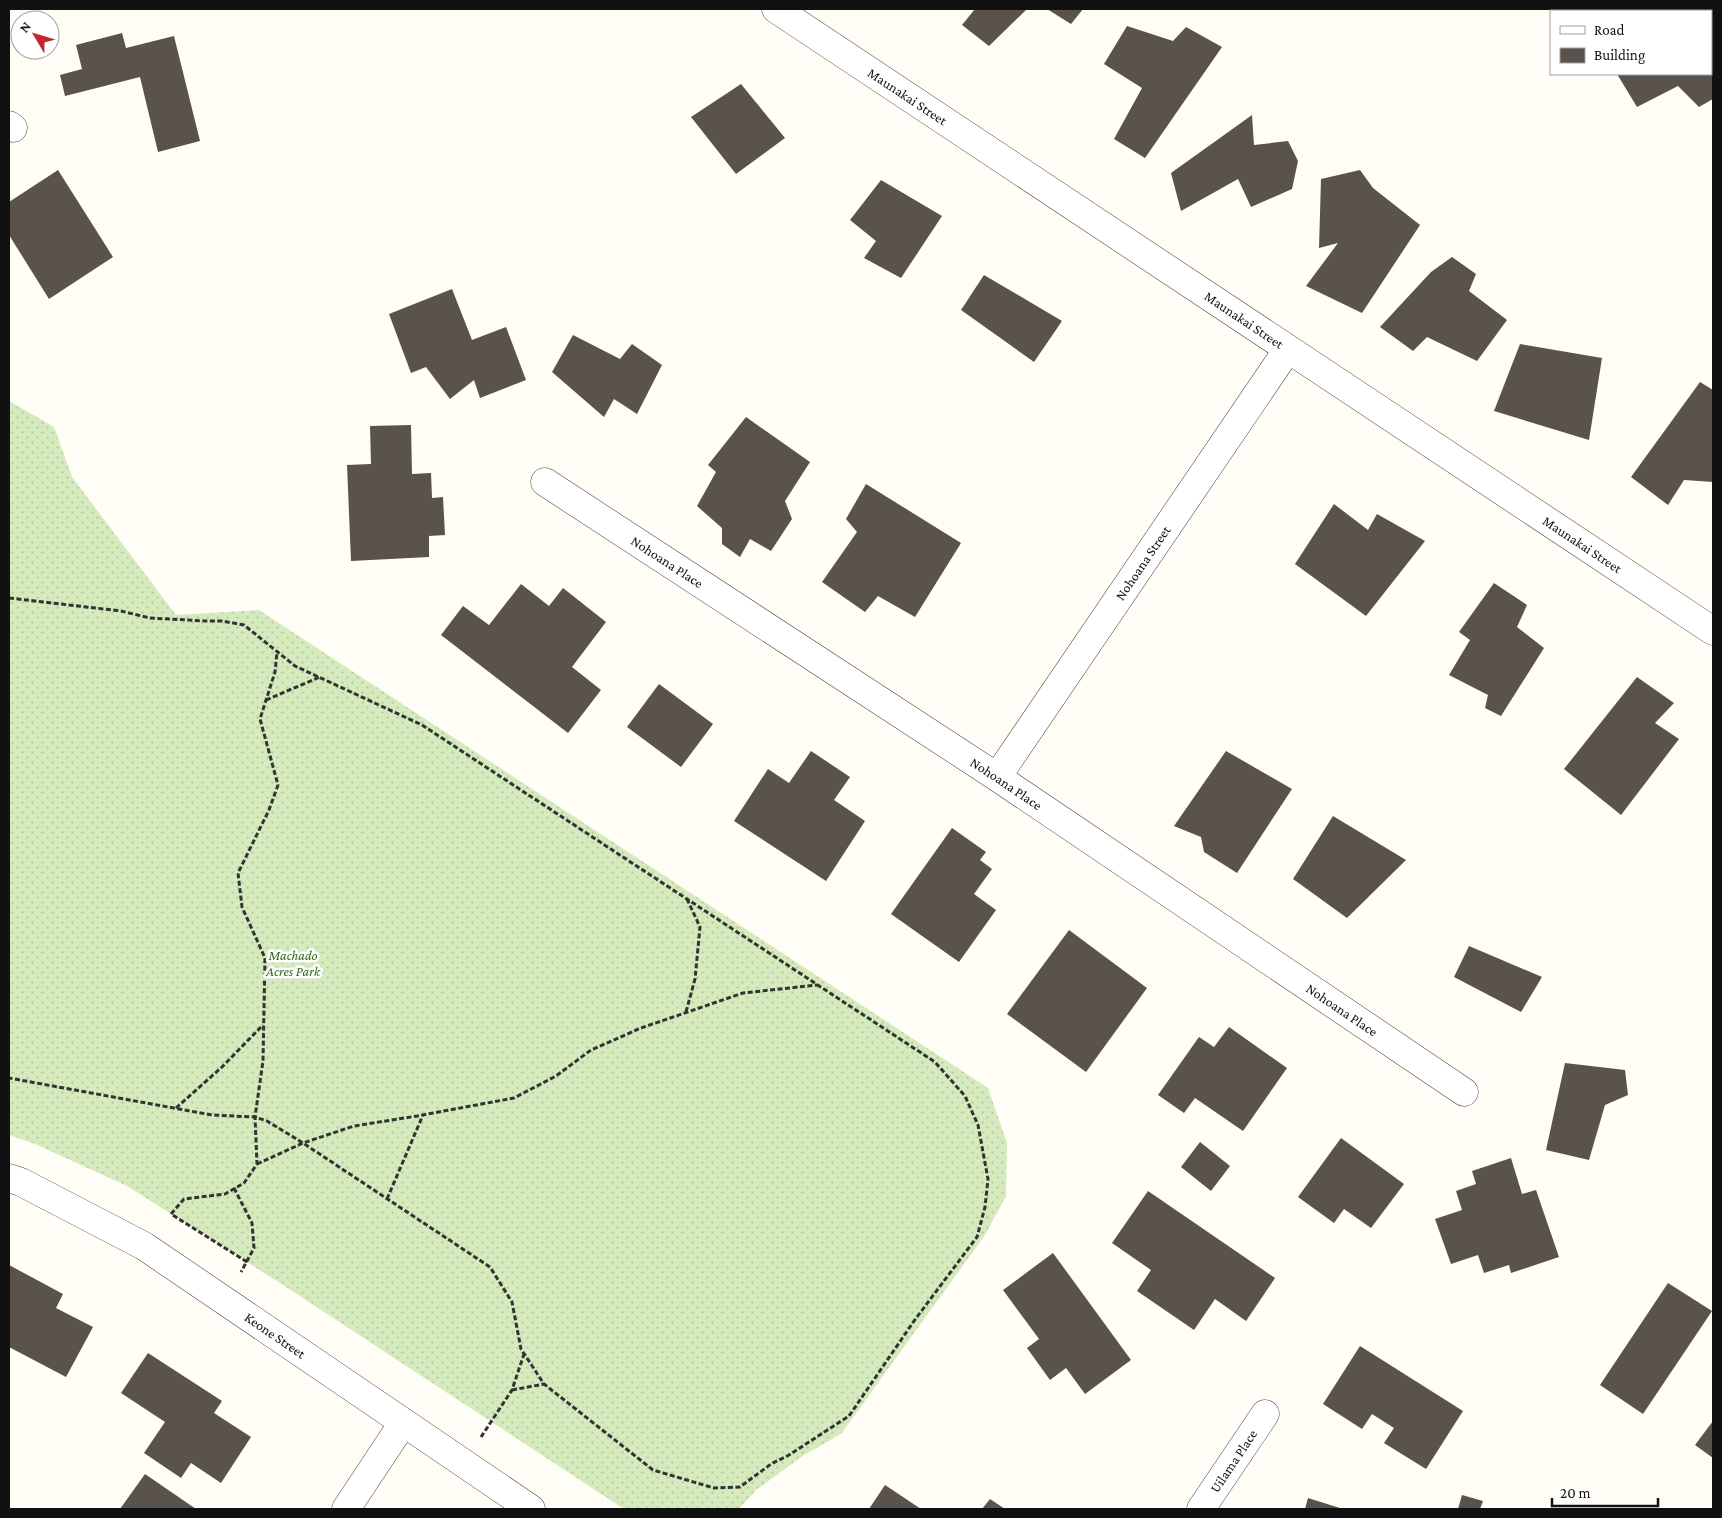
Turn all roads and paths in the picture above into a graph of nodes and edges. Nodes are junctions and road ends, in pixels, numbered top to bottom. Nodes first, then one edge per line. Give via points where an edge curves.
1 (776, 9) edge
2 (1288, 350) junction
3 (545, 482) dead end
4 (9, 598) edge
5 (1713, 631) edge
6 (277, 651) junction
7 (320, 677) junction
8 (266, 701) junction
9 (997, 778) junction
10 (687, 898) junction
11 (817, 984) junction
12 (686, 1012) junction
13 (264, 1025) junction
14 (9, 1078) edge
15 (1464, 1092) dead end
16 (176, 1108) junction
17 (423, 1115) junction
18 (255, 1117) junction
19 (303, 1143) junction
20 (257, 1164) junction
21 (9, 1178) edge
22 (234, 1188) junction
23 (386, 1199) junction
24 (524, 1354) junction
25 (544, 1384) junction
26 (512, 1390) junction
27 (1265, 1414) dead end
28 (492, 1422) dead end
29 (403, 1423) junction
30 (346, 1509) edge
31 (531, 1509) edge
32 (1201, 1509) edge

1 - 2 street, Maunakai Street
2 - 5 street, Maunakai Street
2 - 9 street, Nohoana Street
3 - 9 street, Nohoana Place
4 - 6 path via 120,611 150,618 244,625
6 - 7 path via 295,666
6 - 8 path via 275,672
7 - 8 path
7 - 10 path via 422,724
8 - 13 path via 260,719 278,785 238,873 242,907 265,958
9 - 15 street, Nohoana Place
10 - 11 path
10 - 12 path via 700,927 695,979
11 - 12 path via 743,993
11 - 25 path via 935,1062 965,1096 978,1125 988,1179 985,1207 976,1237 849,1416 740,1487 714,1488 653,1470
12 - 17 path via 591,1050 556,1076 514,1098
13 - 16 path
13 - 18 path via 263,1062
14 - 16 path
16 - 18 path via 212,1115
17 - 19 path via 354,1126
17 - 23 path
18 - 19 path
18 - 20 path
19 - 20 path
19 - 23 path
20 - 22 path via 244,1183
21 - 29 street, Keone Street via 144,1246
22 - 22 path via 252,1224 254,1248 247,1262 171,1214 184,1199 225,1194
23 - 24 path via 490,1267 512,1302
24 - 25 path
24 - 26 path
25 - 26 path
26 - 28 path
27 - 32 street, Uilama Place
29 - 30 street
29 - 31 street, Keone Street

